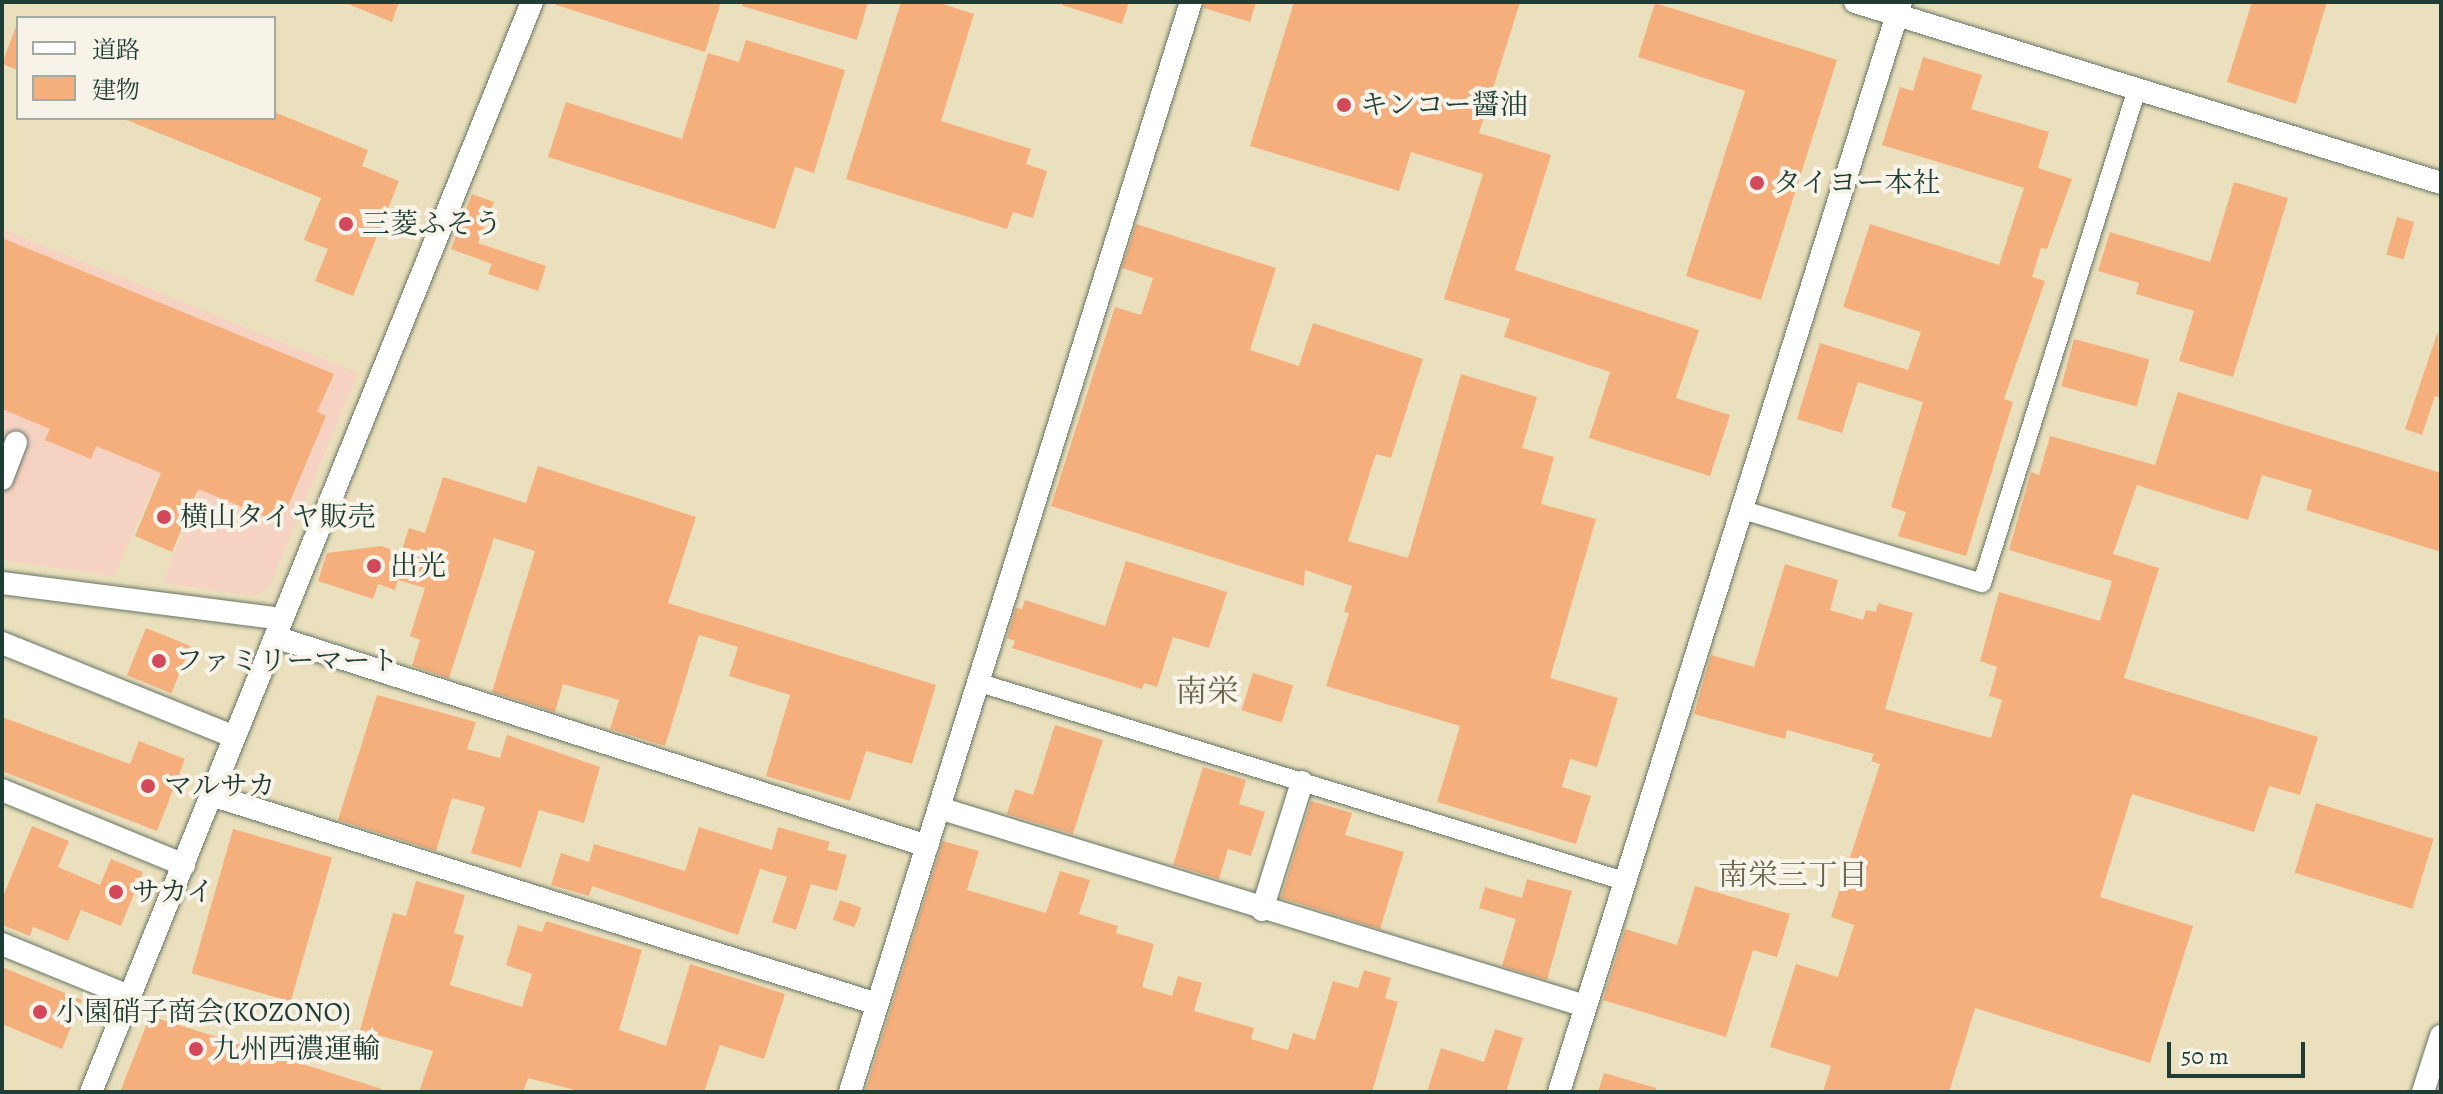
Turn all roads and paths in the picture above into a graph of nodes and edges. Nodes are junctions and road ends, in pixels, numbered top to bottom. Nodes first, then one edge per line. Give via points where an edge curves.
1 (532, 2) edge
2 (1191, 2) edge
3 (1855, 2) edge
4 (1899, 8) edge
5 (2137, 89) junction
6 (2441, 183) edge
7 (16, 443) dead end
8 (2, 479) edge
9 (1740, 509) junction
10 (2, 583) edge
11 (278, 628) junction
12 (2, 643) edge
13 (980, 683) junction
14 (235, 737) junction
15 (1302, 782) junction
16 (2, 790) edge
17 (211, 795) junction
18 (939, 808) junction
19 (927, 846) junction
20 (184, 865) junction
21 (1624, 881) junction
22 (1262, 910) junction
23 (2, 944) edge
24 (131, 997) junction
25 (877, 1004) junction
26 (1585, 1006) junction
27 (2441, 1036) edge
28 (91, 1092) edge
29 (850, 1092) edge
30 (1559, 1092) edge
31 (2423, 1092) edge

1 - 11 street
2 - 13 street
3 - 4 street
4 - 5 street
4 - 9 street
5 - 6 street
5 - 9 street via 1982,583
7 - 8 street
9 - 21 street
10 - 11 street
11 - 14 street
11 - 19 street
12 - 14 street
13 - 15 street
13 - 18 street
14 - 17 street
15 - 21 street
15 - 22 street
16 - 20 street
17 - 20 street
17 - 25 street
18 - 19 street
18 - 22 street
19 - 25 street
20 - 24 street
21 - 26 street
22 - 26 street
23 - 24 street
24 - 28 street
25 - 29 street
26 - 30 street
27 - 31 street

